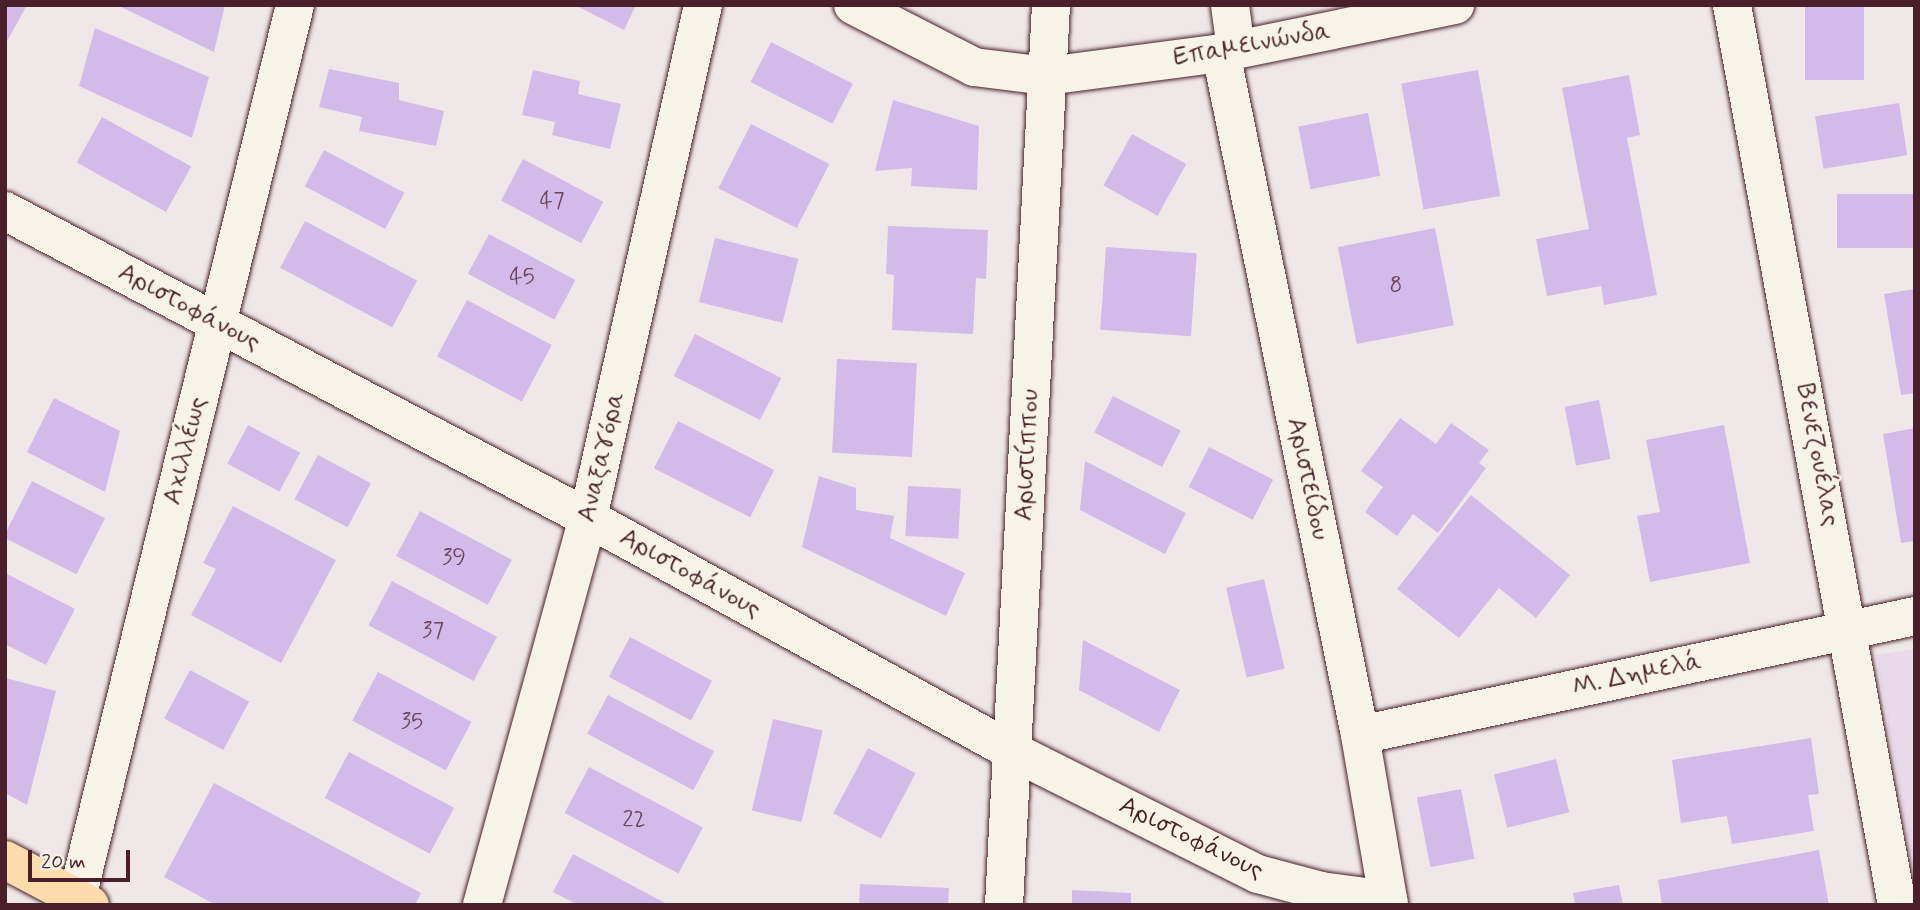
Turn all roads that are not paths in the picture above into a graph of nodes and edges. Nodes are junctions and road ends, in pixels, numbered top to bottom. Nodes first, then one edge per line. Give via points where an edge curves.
1 (295, 5) edge
2 (703, 5) edge
3 (853, 5) edge
4 (1051, 5) edge
5 (1230, 5) edge
6 (1455, 5) edge
7 (1732, 5) edge
8 (1228, 52) junction
9 (1047, 76) junction
10 (5, 211) edge
11 (218, 323) junction
12 (588, 518) junction
13 (1915, 616) edge
14 (1849, 628) junction
15 (1360, 735) junction
16 (1013, 751) junction
17 (5, 860) edge
18 (84, 901) edge
19 (1388, 903) edge
20 (482, 905) edge
21 (1004, 905) edge
22 (1897, 905) edge

1 - 11 street, Αχιλλέως
2 - 12 street, Αναξαγόρα
3 - 9 street, Επαμεινώνδα via 974,67
4 - 9 street, Αριστίππου
5 - 8 street, Αριστείδου
6 - 8 street, Επαμεινώνδα
7 - 14 street, Βενεζουέλας
8 - 9 street, Επαμεινώνδα
8 - 15 street, Αριστείδου
9 - 16 street, Αριστίππου
10 - 11 street, Αριστοφάνους
11 - 12 street, Αριστοφάνους
11 - 18 street, Αχιλλέως
12 - 16 street, Αριστοφάνους
12 - 20 street, Αναξαγόρα
13 - 14 street, Μ. Δημελά
14 - 15 street, Μ. Δημελά
14 - 22 street, Βενεζουέλας
15 - 19 street, Αριστείδου
16 - 19 street, Αριστοφάνους via 1258,874
16 - 21 street, Αριστίππου
17 - 18 main road

